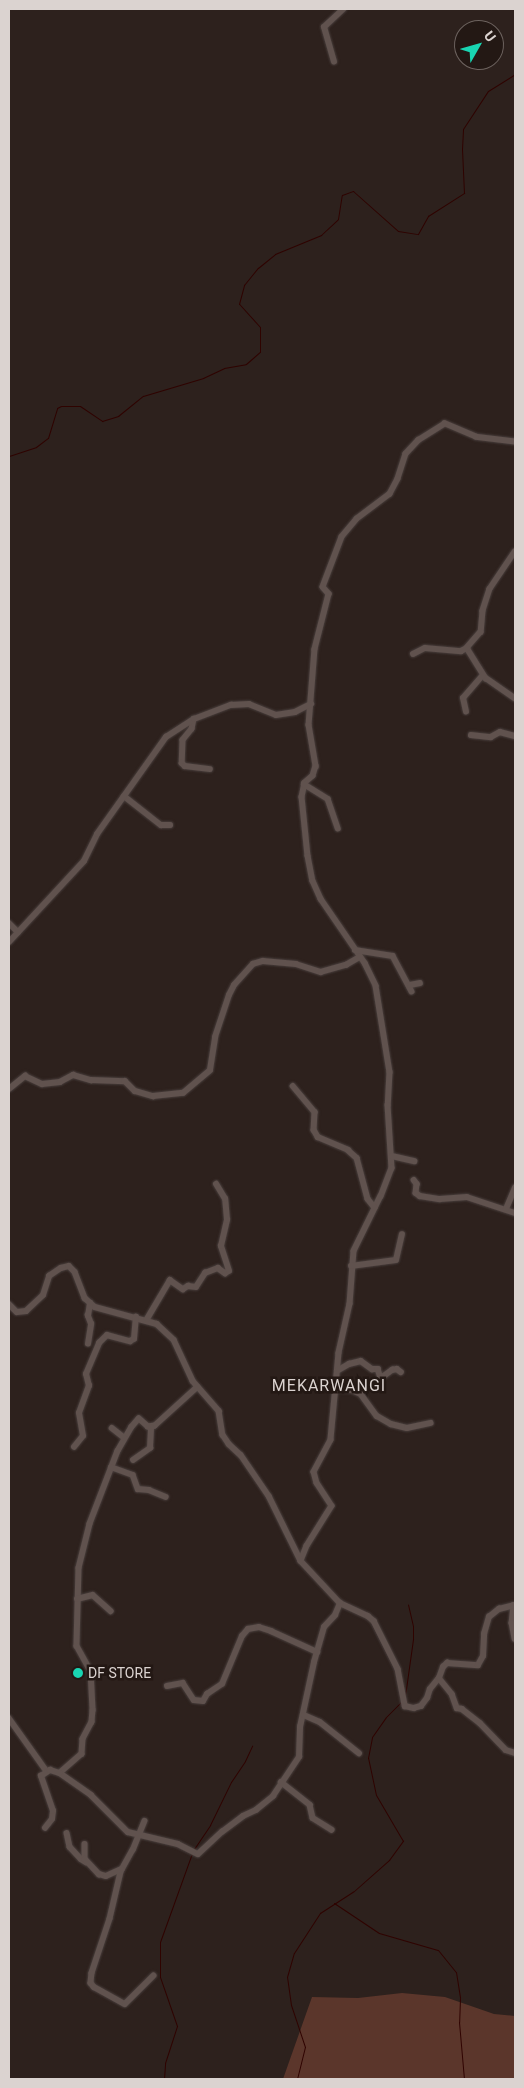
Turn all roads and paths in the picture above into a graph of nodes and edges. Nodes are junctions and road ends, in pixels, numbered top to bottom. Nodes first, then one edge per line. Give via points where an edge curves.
1 (343, 9) edge
2 (334, 62) dead end
3 (515, 442) edge
4 (515, 552) edge
5 (466, 648) junction
6 (413, 654) dead end
7 (484, 675) junction
8 (515, 698) edge
9 (311, 704) junction
10 (466, 712) dead end
11 (194, 719) junction
12 (471, 735) dead end
13 (515, 736) edge
14 (210, 769) dead end
15 (304, 784) junction
16 (124, 796) junction
17 (170, 825) dead end
18 (338, 828) dead end
19 (9, 923) edge
20 (18, 932) junction
21 (9, 942) edge
22 (355, 950) junction
23 (360, 957) junction
24 (420, 984) dead end
25 (293, 1086) dead end
26 (9, 1089) edge
27 (392, 1156) junction
28 (414, 1161) dead end
29 (414, 1180) dead end
30 (216, 1184) dead end
31 (515, 1188) edge
32 (375, 1208) junction
33 (506, 1209) junction
34 (515, 1213) edge
35 (402, 1235) dead end
36 (351, 1266) junction
37 (90, 1302) junction
38 (9, 1306) edge
39 (136, 1317) junction
40 (147, 1319) junction
41 (88, 1344) dead end
42 (337, 1371) junction
43 (401, 1372) dead end
44 (198, 1387) junction
45 (337, 1389) junction
46 (430, 1423) dead end
47 (112, 1428) dead end
48 (152, 1428) junction
49 (125, 1438) junction
50 (74, 1447) dead end
51 (133, 1460) dead end
52 (112, 1467) junction
53 (166, 1497) dead end
54 (300, 1561) junction
55 (77, 1599) junction
56 (340, 1604) junction
57 (515, 1605) edge
58 (110, 1611) dead end
59 (515, 1639) edge
60 (317, 1652) junction
61 (439, 1678) junction
62 (166, 1686) dead end
63 (304, 1715) junction
64 (9, 1718) edge
65 (515, 1752) edge
66 (359, 1753) dead end
67 (46, 1770) junction
68 (60, 1773) junction
69 (281, 1782) junction
70 (145, 1821) dead end
71 (45, 1828) dead end
72 (332, 1830) dead end
73 (67, 1832) dead end
74 (140, 1836) junction
75 (85, 1844) dead end
76 (86, 1862) junction
77 (122, 1869) junction
78 (153, 1976) dead end

1 - 2 street via 324,26
3 - 9 street via 476,437 445,424 409,448 390,494 352,524 332,558 322,587 328,594 317,642
4 - 5 street via 490,589 481,632
5 - 6 street via 461,651 425,648
5 - 7 street
7 - 8 street
7 - 10 street via 463,698
9 - 11 street via 295,712 276,715 245,703
9 - 15 street via 309,725 316,766 313,776
11 - 14 street via 192,729 183,740 182,763
11 - 16 street via 174,730 160,744
12 - 13 street via 491,737 500,732
15 - 18 street via 328,799
15 - 22 street via 302,797 313,881
16 - 17 street via 161,825
16 - 20 street via 97,834 84,860
19 - 20 street
20 - 21 street
22 - 23 street
22 - 24 street via 393,956 411,988
23 - 26 street via 346,966 321,972 296,964 263,961 253,964 229,994 215,1037 210,1070 185,1092 153,1096 135,1091 125,1082 91,1080 74,1075 60,1082 42,1084 25,1076
23 - 27 street via 376,986 388,1053
25 - 32 street via 315,1112 317,1136 348,1150 357,1158 368,1199
27 - 28 street
27 - 32 street via 392,1168
29 - 33 street via 420,1196 438,1199 467,1197
30 - 40 street via 226,1199 227,1220 221,1246 229,1271 225,1273 218,1268 205,1273 196,1287 188,1286 183,1290 170,1280
31 - 33 street
32 - 36 street via 357,1243
33 - 34 street
35 - 36 street via 396,1260
36 - 42 street via 350,1304
37 - 38 street via 85,1298 73,1268 65,1266 49,1276 43,1295 23,1313
37 - 39 street via 101,1310
37 - 41 street
39 - 40 street
39 - 50 street via 134,1339 108,1336 99,1342 86,1374 89,1386 79,1413 83,1436
40 - 44 street via 174,1340
42 - 43 street via 361,1361 372,1369 378,1369 381,1378 392,1370
42 - 45 street
44 - 48 street
44 - 54 street via 219,1411 223,1435 241,1454 269,1496
45 - 46 street via 361,1394 377,1416 391,1424 407,1428
45 - 54 street via 331,1440 314,1472 332,1506
47 - 49 street
48 - 49 street via 139,1419
48 - 51 street via 150,1448
49 - 52 street
52 - 53 street via 133,1475 138,1489
52 - 55 street via 80,1559
54 - 56 street
55 - 58 street via 93,1595
55 - 68 street via 77,1646 91,1671 92,1722 84,1739 82,1754
56 - 60 street via 324,1627
56 - 61 street via 374,1621 398,1669 403,1704 409,1708 421,1706
57 - 59 street via 512,1623
57 - 61 street via 499,1608 489,1617 483,1656 478,1665 447,1663
60 - 62 street via 259,1627 248,1629 222,1684 207,1694 203,1701 194,1700 183,1683
60 - 63 street
61 - 65 street via 452,1694 457,1708 480,1723 506,1750
63 - 66 street via 320,1722
63 - 69 street via 300,1727 299,1757
64 - 67 street
67 - 68 street
67 - 71 street via 41,1779 54,1811
68 - 74 street via 91,1795 123,1828
69 - 72 street via 310,1805 313,1818
69 - 74 street via 273,1796 222,1832 198,1854 178,1844
70 - 74 street
73 - 76 street via 70,1847
74 - 77 street
75 - 76 street
76 - 77 street via 106,1876
77 - 78 street via 91,1983 94,1988 125,2004

